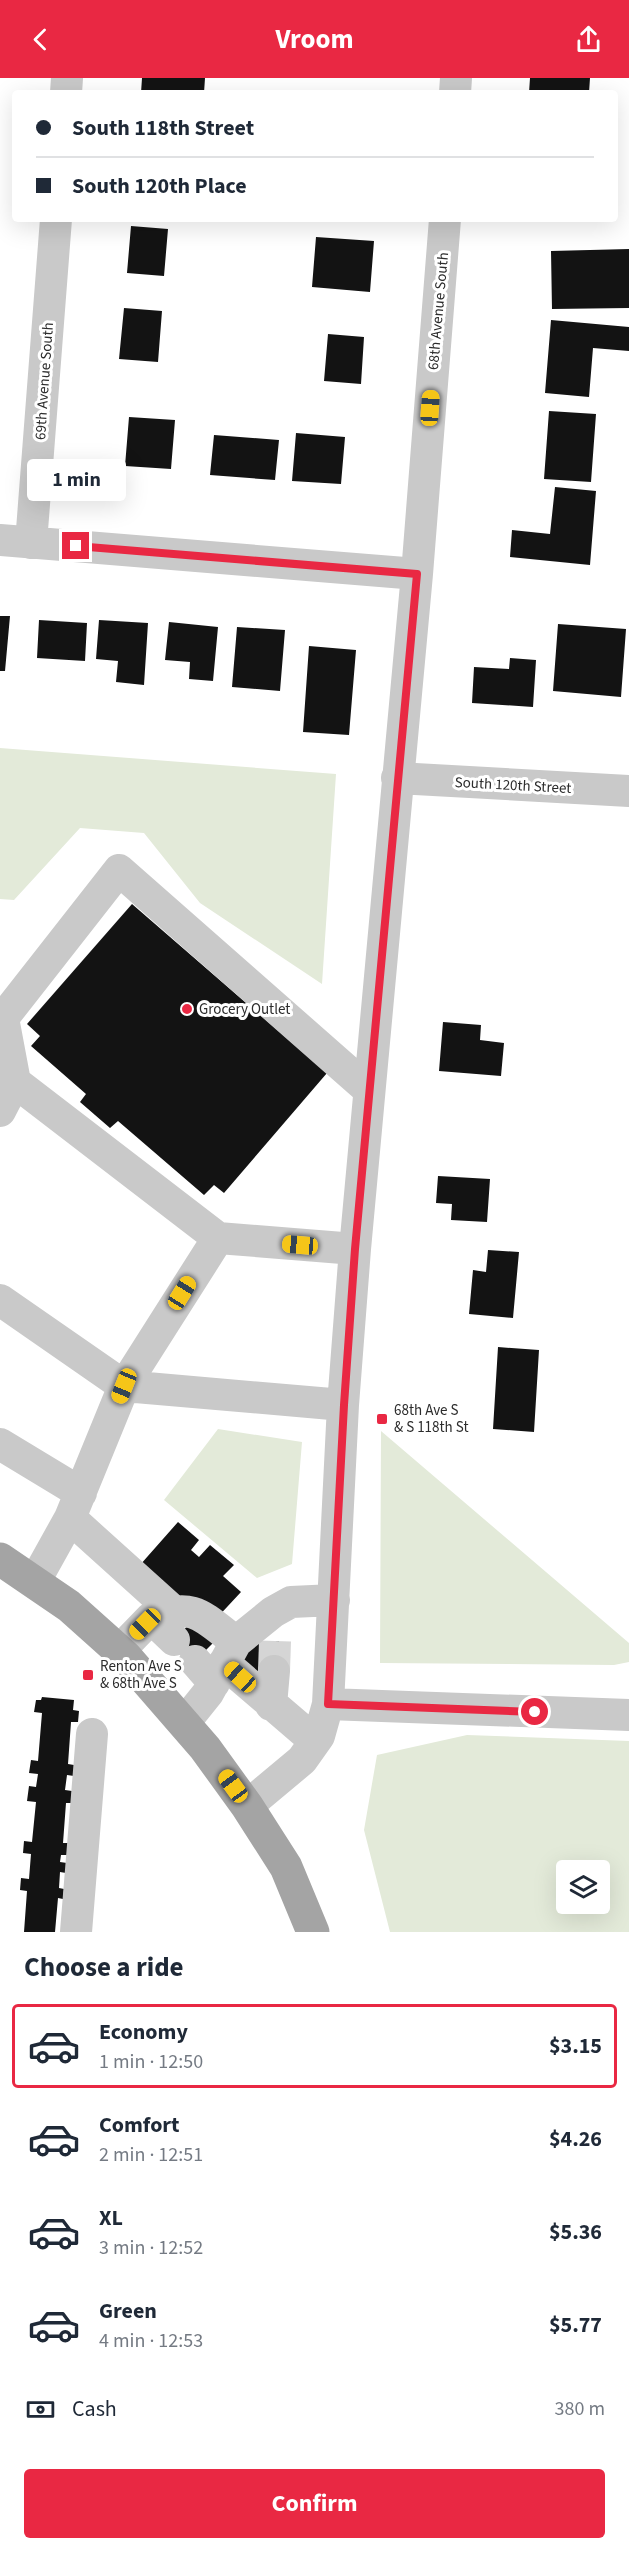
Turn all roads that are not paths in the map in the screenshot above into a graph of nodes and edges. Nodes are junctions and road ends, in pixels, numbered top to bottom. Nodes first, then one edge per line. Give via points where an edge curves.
1 (56, 222) edge
2 (445, 222) edge
3 (0, 540) edge
4 (31, 543) junction
5 (417, 574) junction
6 (397, 778) junction
7 (629, 791) edge
8 (15, 1082) junction
9 (369, 1090) junction
10 (0, 1112) edge
11 (218, 1238) junction
12 (355, 1249) junction
13 (0, 1300) edge
14 (124, 1386) junction
15 (344, 1405) junction
16 (0, 1444) edge
17 (76, 1505) junction
18 (0, 1559) edge
19 (35, 1581) junction
20 (334, 1600) junction
21 (279, 1608) junction
22 (195, 1645) junction
23 (119, 1650) junction
24 (328, 1704) junction
25 (271, 1705) junction
26 (629, 1715) edge
27 (184, 1723) junction
28 (92, 1734) dead end
29 (315, 1741) junction
30 (247, 1806) junction
31 (76, 1932) edge
32 (313, 1932) edge

1 - 4 street, 69th Avenue South
2 - 5 street, 68th Avenue South
3 - 4 street
4 - 5 street
5 - 6 street, 68th Avenue South
6 - 7 street, South 120th Street
6 - 9 street, 68th Avenue South
8 - 9 street via 3,1018 120,870
8 - 10 street
8 - 11 street
9 - 12 street, 68th Avenue South
11 - 12 street
11 - 14 street
12 - 15 street, 68th Avenue South
13 - 14 street
14 - 15 street
14 - 17 street
15 - 20 street, 68th Avenue South
16 - 17 street
17 - 19 street
17 - 22 street
18 - 19 main road
19 - 23 main road
20 - 21 street via 291,1602
20 - 24 street, 68th Avenue South
21 - 22 street
21 - 25 street
22 - 23 street
22 - 25 street
22 - 27 street
23 - 27 main road
24 - 26 street
24 - 29 street, 68th Avenue South
25 - 29 street
27 - 30 main road
28 - 31 street
29 - 30 street, 68th Avenue South via 292,1770
30 - 32 main road via 286,1867

